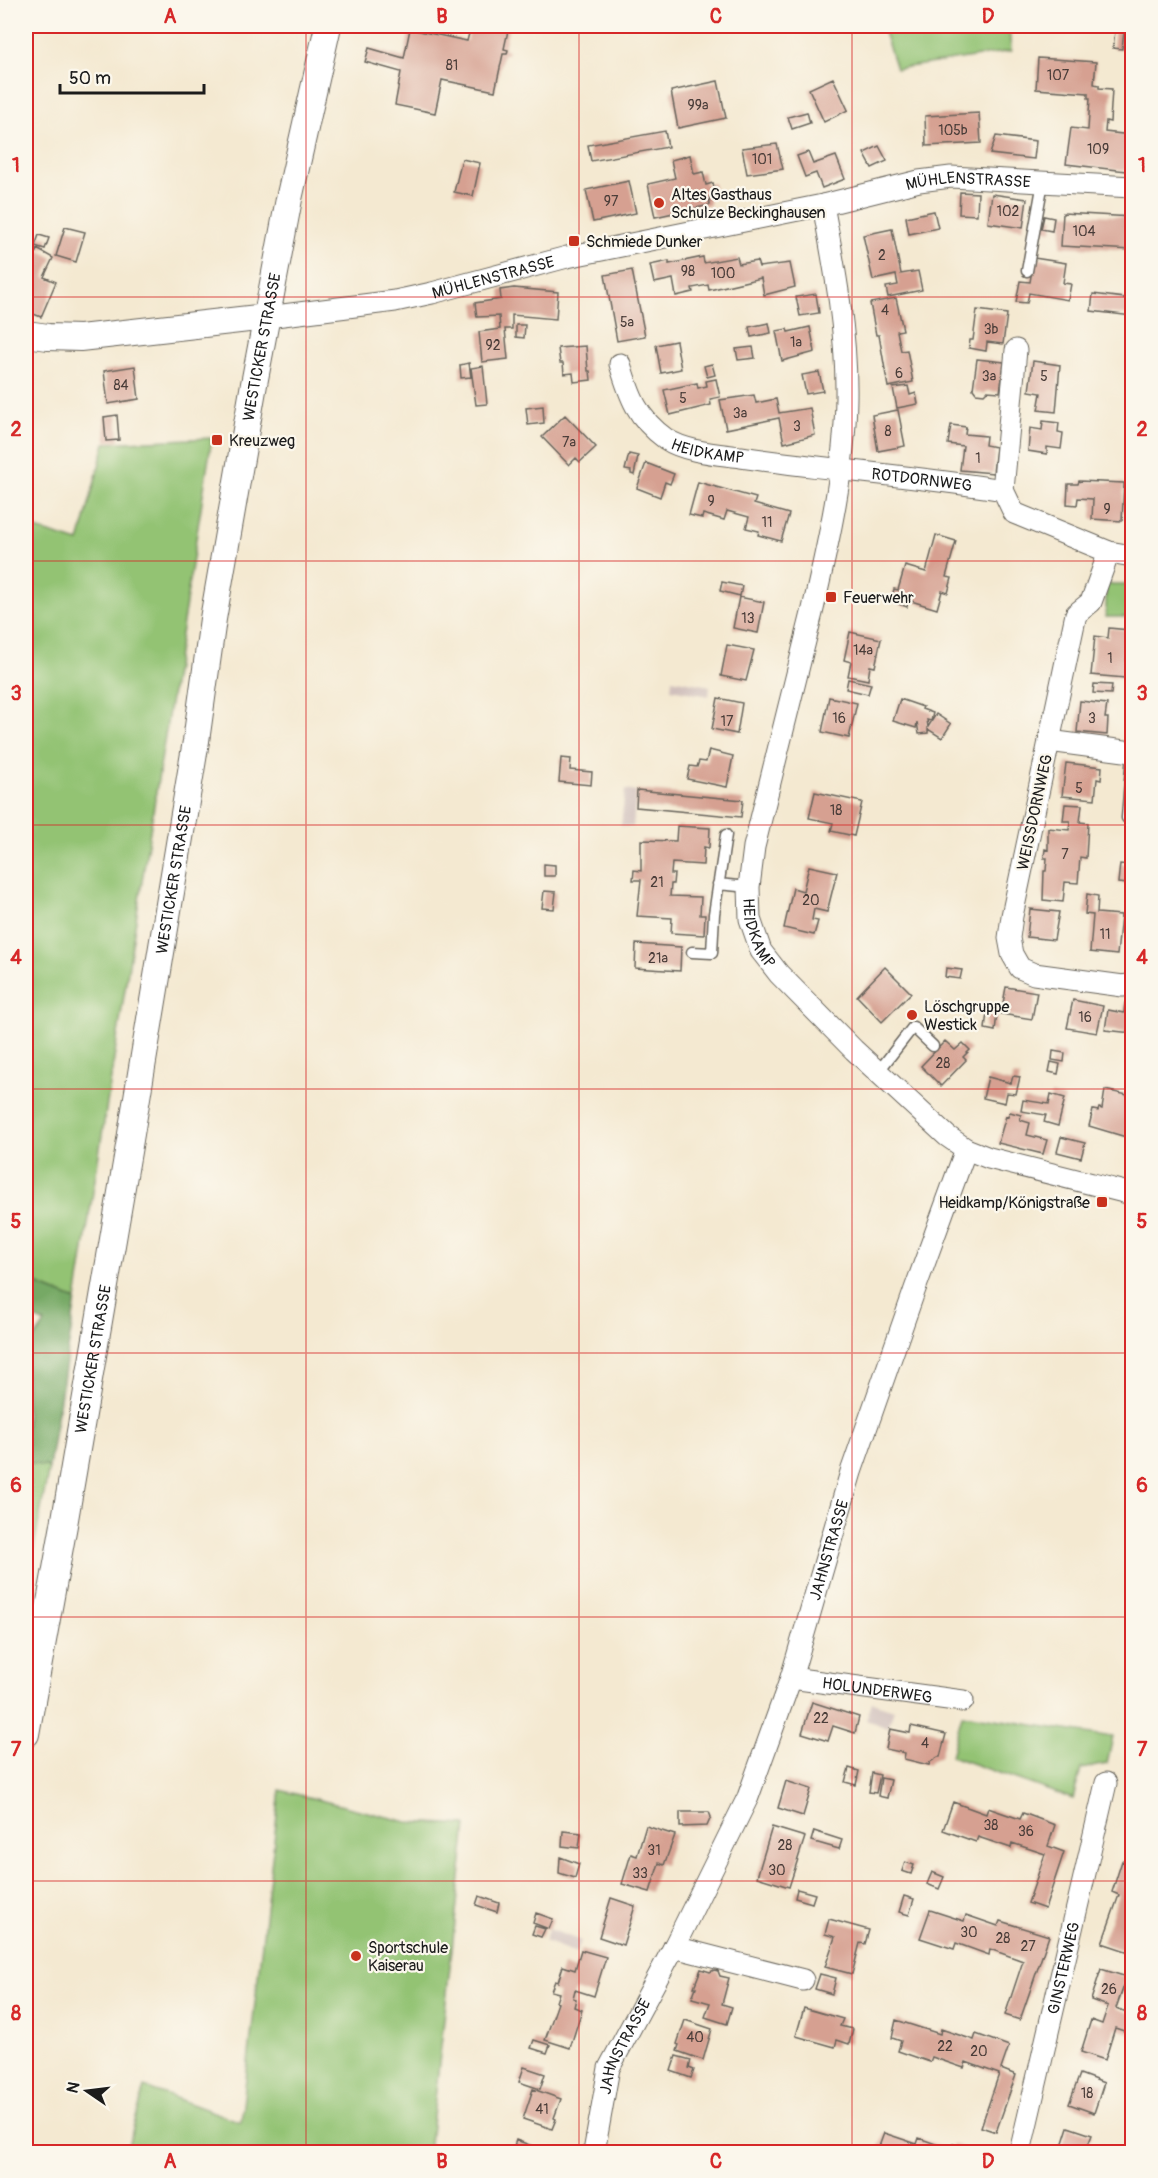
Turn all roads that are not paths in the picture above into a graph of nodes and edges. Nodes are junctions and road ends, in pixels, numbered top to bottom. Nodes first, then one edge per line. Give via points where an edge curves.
1 (328, 26) edge
2 (1043, 182) junction
3 (1132, 187) edge
4 (823, 205) junction
5 (1027, 271) dead end
6 (267, 317) junction
7 (26, 334) edge
8 (1016, 350) dead end
9 (620, 364) dead end
10 (840, 469) junction
11 (1003, 490) junction
12 (1110, 552) junction
13 (1132, 556) edge
14 (1049, 741) junction
15 (1132, 753) edge
16 (1127, 818) dead end
17 (726, 834) dead end
18 (718, 884) junction
19 (749, 887) junction
20 (692, 952) dead end
21 (1132, 984) edge
22 (933, 1046) dead end
23 (878, 1072) junction
24 (966, 1149) junction
25 (1132, 1194) edge
26 (790, 1678) junction
27 (963, 1701) dead end
28 (26, 1727) edge
29 (1106, 1783) dead end
30 (674, 1947) junction
31 (803, 1980) dead end
32 (594, 2152) edge
33 (1020, 2152) edge

1 - 6 street, WESTICKER STRASSE
2 - 3 street, MÜHLENSTRASSE
2 - 4 street, MÜHLENSTRASSE via 951,177
2 - 5 lane
4 - 6 street, MÜHLENSTRASSE via 567,257 395,301
4 - 10 street, HEIDKAMP via 841,302 844,344 846,400
6 - 7 street, MÜHLENSTRASSE via 80,338
6 - 28 street, WESTICKER STRASSE via 213,619 126,1163
8 - 11 street
9 - 10 street, HEIDKAMP via 632,401 646,423 669,441 700,451
10 - 11 street, ROTDORNWEG
10 - 19 street, HEIDKAMP via 832,524 754,847
11 - 12 street via 1014,513
12 - 13 street
12 - 14 street, WEISSDORNWEG via 1091,602 1076,614
14 - 15 street
14 - 21 street, WEISSDORNWEG via 1012,916 1012,954 1020,968 1034,974
15 - 16 lane
17 - 18 lane
18 - 19 lane
18 - 20 lane via 712,953
19 - 23 street, HEIDKAMP via 750,919 761,951 779,974
22 - 23 lane via 914,1027
23 - 24 street, HEIDKAMP
24 - 25 street, HEIDKAMP
24 - 26 street, JAHNSTRASSE via 850,1472
26 - 27 street, HOLUNDERWEG
26 - 30 street, JAHNSTRASSE via 748,1797
29 - 33 street, GINSTERWEG
30 - 31 street
30 - 32 street, JAHNSTRASSE via 609,2068

